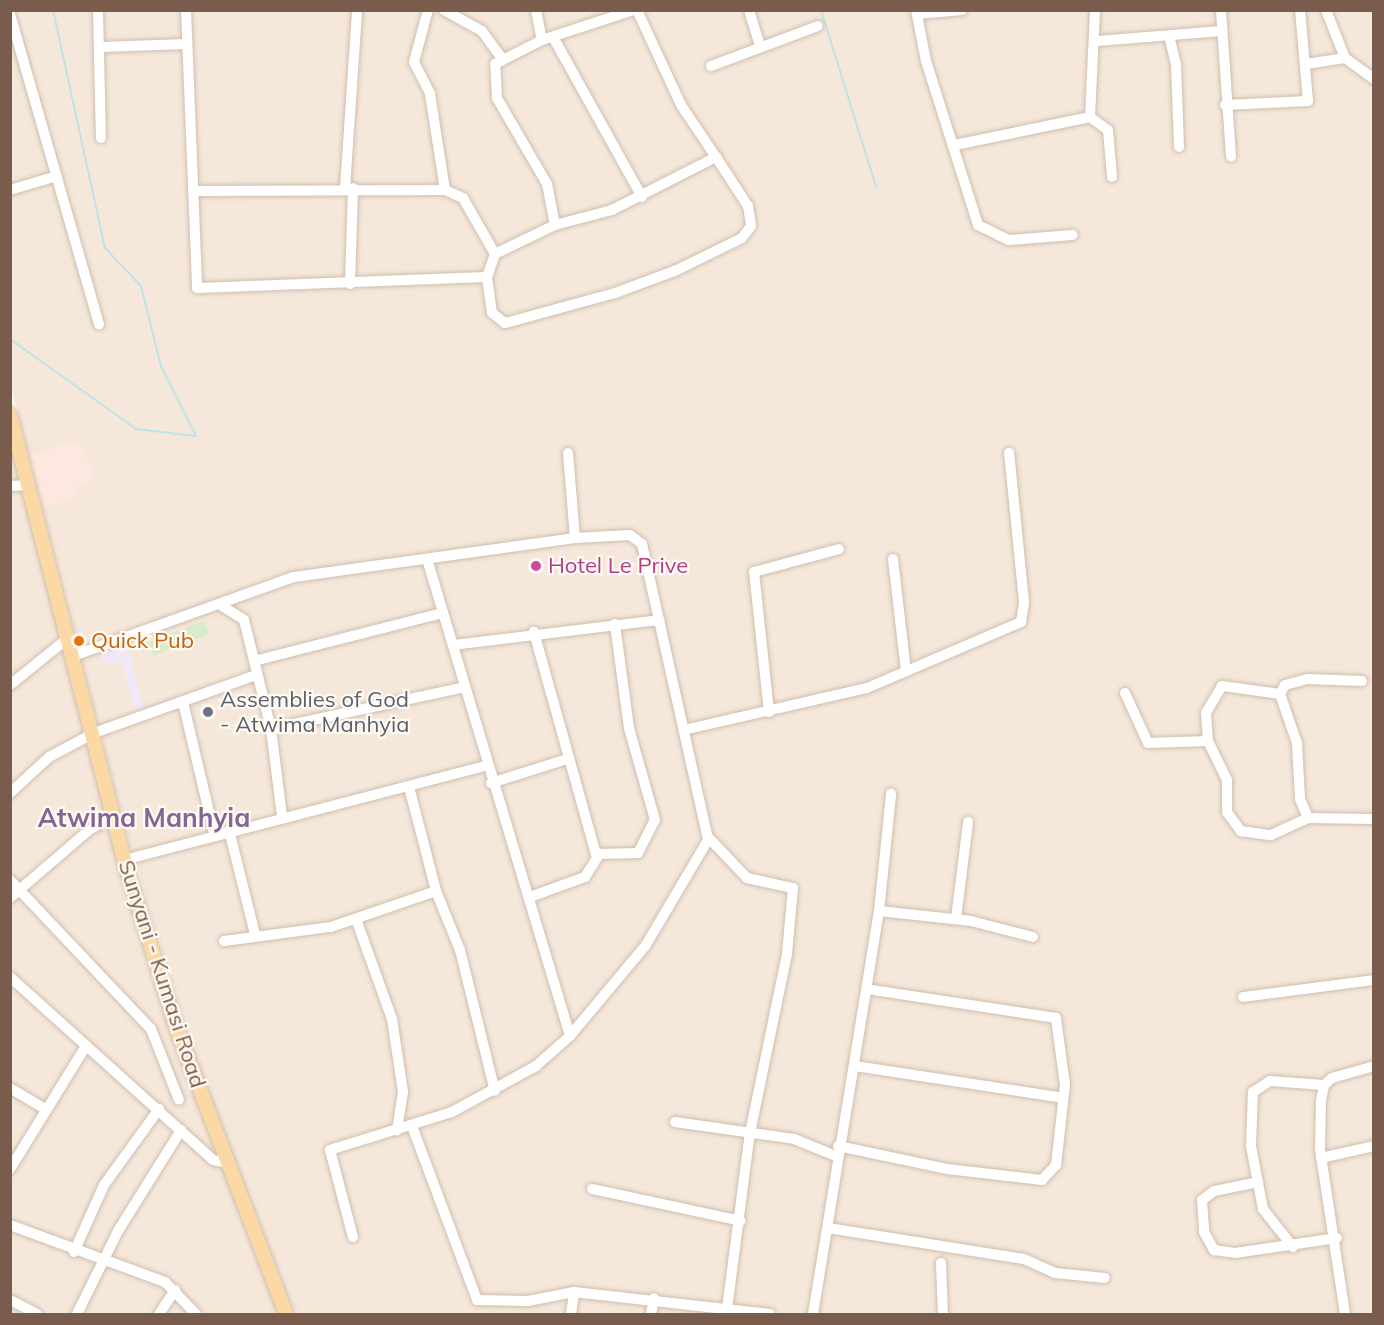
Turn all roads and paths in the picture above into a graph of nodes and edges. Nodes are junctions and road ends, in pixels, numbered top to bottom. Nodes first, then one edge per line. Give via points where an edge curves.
1 (98, 10) edge
2 (186, 10) edge
3 (357, 10) edge
4 (428, 10) edge
5 (444, 10) edge
6 (536, 10) edge
7 (636, 10) edge
8 (749, 10) edge
9 (962, 10) edge
10 (1095, 10) edge
11 (1221, 10) edge
12 (1300, 10) edge
13 (1326, 10) edge
14 (917, 12) edge
15 (10, 14) edge
16 (818, 26) dead end
17 (1222, 30) junction
18 (1169, 36) junction
19 (548, 39) junction
20 (1097, 41) junction
21 (187, 44) junction
22 (760, 46) junction
23 (100, 47) junction
24 (501, 57) junction
25 (1345, 58) junction
26 (1307, 64) junction
27 (711, 66) dead end
28 (1374, 79) edge
29 (1225, 105) junction
30 (1089, 117) junction
31 (101, 138) dead end
32 (955, 145) junction
33 (1179, 147) dead end
34 (716, 157) junction
35 (1231, 157) dead end
36 (57, 176) junction
37 (1112, 177) dead end
38 (349, 188) junction
39 (10, 190) edge
40 (445, 190) junction
41 (193, 191) junction
42 (642, 197) junction
43 (555, 225) junction
44 (1073, 235) dead end
45 (495, 254) junction
46 (487, 277) junction
47 (350, 284) junction
48 (99, 324) dead end
49 (10, 415) edge
50 (568, 453) dead end
51 (1009, 453) dead end
52 (29, 485) junction
53 (10, 486) edge
54 (575, 538) junction
55 (839, 549) dead end
56 (427, 559) junction
57 (893, 559) dead end
58 (222, 606) junction
59 (442, 612) junction
60 (659, 620) junction
61 (615, 624) junction
62 (534, 632) junction
63 (68, 638) junction
64 (453, 645) junction
65 (73, 656) junction
66 (254, 661) junction
67 (906, 671) junction
68 (256, 675) junction
69 (1362, 681) dead end
70 (10, 685) edge
71 (465, 687) junction
72 (1125, 693) dead end
73 (1280, 694) junction
74 (183, 702) junction
75 (769, 712) junction
76 (271, 729) junction
77 (688, 729) junction
78 (94, 733) junction
79 (1208, 741) junction
80 (567, 759) junction
81 (486, 766) junction
82 (491, 783) junction
83 (409, 787) junction
84 (10, 793) edge
85 (891, 794) dead end
86 (114, 816) junction
87 (282, 816) junction
88 (1308, 818) junction
89 (1374, 819) edge
90 (968, 822) dead end
91 (228, 830) junction
92 (214, 833) junction
93 (709, 838) junction
94 (597, 854) junction
95 (124, 860) junction
96 (10, 880) edge
97 (19, 889) junction
98 (436, 891) junction
99 (531, 897) junction
100 (10, 898) edge
101 (879, 911) junction
102 (356, 919) junction
103 (956, 919) junction
104 (255, 934) junction
105 (1033, 937) dead end
106 (224, 941) dead end
107 (10, 977) edge
108 (1374, 980) edge
109 (867, 989) junction
110 (1243, 997) dead end
111 (570, 1036) junction
112 (86, 1046) junction
113 (855, 1066) junction
114 (1374, 1066) edge
115 (1324, 1085) junction
116 (10, 1088) edge
117 (495, 1091) junction
118 (1063, 1098) junction
119 (178, 1100) dead end
120 (45, 1109) junction
121 (159, 1109) junction
122 (675, 1122) dead end
123 (412, 1126) junction
124 (181, 1130) junction
125 (397, 1131) junction
126 (750, 1132) junction
127 (1374, 1146) edge
128 (837, 1151) junction
129 (1321, 1158) junction
130 (228, 1163) junction
131 (10, 1169) edge
132 (1258, 1182) junction
133 (592, 1189) dead end
134 (741, 1221) junction
135 (10, 1226) edge
136 (828, 1228) junction
137 (353, 1237) dead end
138 (1337, 1238) junction
139 (1293, 1247) junction
140 (74, 1252) junction
141 (102, 1263) junction
142 (941, 1263) dead end
143 (1105, 1278) dead end
144 (175, 1290) junction
145 (574, 1292) junction
146 (654, 1298) junction
147 (10, 1300) edge
148 (727, 1308) junction
149 (281, 1313) edge
150 (37, 1314) edge
151 (77, 1314) edge
152 (159, 1314) edge
153 (196, 1314) edge
154 (571, 1314) edge
155 (651, 1314) edge
156 (770, 1314) edge
157 (813, 1314) edge
158 (943, 1314) edge
159 (1345, 1314) edge

1 - 23 street
2 - 21 street
3 - 38 street
4 - 40 street via 414,62 430,94
5 - 24 street via 482,31
6 - 19 street
7 - 19 street
7 - 34 street via 665,76
8 - 22 street
9 - 14 street
10 - 20 street
11 - 17 street
12 - 26 street
13 - 25 street
14 - 32 street via 926,61
15 - 36 street
16 - 22 street
17 - 18 street
17 - 29 street
18 - 20 street
18 - 33 street via 1176,65
19 - 24 street
19 - 42 street
20 - 30 street
21 - 23 street
21 - 41 street
22 - 27 street
23 - 31 street
24 - 43 street via 495,64 497,98 547,184
25 - 26 street
25 - 28 street
26 - 29 street via 1305,102
29 - 35 street
30 - 32 street
30 - 37 street via 1108,130
32 - 44 street via 978,225 987,234 1009,240
34 - 42 street
34 - 46 street via 748,206 751,226 742,238 615,293 505,323 492,313
36 - 39 street
36 - 48 street
38 - 40 street
38 - 41 street
38 - 47 street
40 - 45 street via 463,198
41 - 47 street via 197,288
42 - 43 street
43 - 45 street
45 - 46 street
46 - 47 street
49 - 52 main road, Sunyani - Kumasi Road
50 - 54 street
51 - 67 street via 1023,618
52 - 53 street
52 - 63 main road, Sunyani - Kumasi Road
54 - 56 street
54 - 60 street via 636,538
55 - 75 street via 754,572
56 - 58 street via 271,582
56 - 59 street
57 - 67 street
58 - 65 street
58 - 66 street via 244,620
59 - 64 street
59 - 66 street
60 - 61 street
60 - 77 street
61 - 62 street
61 - 94 street via 628,728 655,820 638,853
62 - 64 street
62 - 80 street
63 - 65 main road, Sunyani - Kumasi Road
63 - 70 street
64 - 71 street
65 - 78 main road, Sunyani - Kumasi Road
66 - 68 street
67 - 75 street via 867,688
68 - 74 street
68 - 76 street
69 - 73 street via 1308,679 1285,685
71 - 76 street
71 - 81 street
72 - 79 street via 1148,743
73 - 79 street via 1222,686 1206,713
73 - 88 street via 1297,743 1300,799
74 - 78 street
74 - 92 street
75 - 77 street
76 - 87 street
77 - 93 street
78 - 84 street via 49,757
78 - 86 main road, Sunyani - Kumasi Road
79 - 88 street via 1227,780 1227,812 1241,831 1271,835
80 - 82 street
80 - 94 street
81 - 82 street
81 - 83 street
82 - 99 street
83 - 87 street
83 - 98 street
85 - 101 street
86 - 95 main road, Sunyani - Kumasi Road
86 - 97 street
87 - 91 street
88 - 89 street
90 - 103 street
91 - 92 street
91 - 104 street
92 - 95 street
93 - 111 street via 646,945
93 - 126 street via 747,878 793,888 787,954
94 - 99 street via 585,877
95 - 130 main road, Sunyani - Kumasi Road via 179,1035
96 - 97 street
97 - 100 street
97 - 119 street via 151,1029
98 - 102 street
98 - 117 street via 460,950
99 - 111 street
101 - 103 street
101 - 109 street
102 - 104 street via 310,931
102 - 125 street via 392,1018 403,1092
103 - 105 street
104 - 106 street
107 - 112 street
108 - 110 street
109 - 113 street
109 - 118 street via 1056,1018 1065,1065
111 - 117 street via 537,1066
112 - 120 street
112 - 121 street
113 - 118 street
113 - 128 street
114 - 115 street
115 - 129 street
115 - 132 street via 1270,1081 1253,1092 1251,1146
116 - 120 street
117 - 123 street
118 - 128 street via 1056,1165 1048,1179 947,1169
120 - 131 street
121 - 124 street
121 - 140 street via 104,1185
122 - 126 street
123 - 125 street
123 - 145 street via 472,1294 483,1302 528,1301
124 - 130 street via 213,1160
124 - 141 street
125 - 137 street via 330,1150
126 - 128 street via 794,1138
126 - 134 street
127 - 129 street
128 - 136 street
129 - 138 street
130 - 149 main road, Sunyani - Kumasi Road
132 - 139 street via 1266,1216
132 - 139 street via 1214,1191 1202,1200 1207,1243 1221,1252
133 - 134 street via 680,1212
134 - 148 street
135 - 140 street via 46,1235
136 - 143 street via 1024,1259 1055,1273
136 - 157 street
138 - 139 street
138 - 159 street
140 - 141 street
141 - 144 street
141 - 151 street
142 - 158 street
144 - 152 street
144 - 153 street
145 - 146 street
145 - 154 street
146 - 148 street
146 - 155 street
147 - 150 street
148 - 156 street

